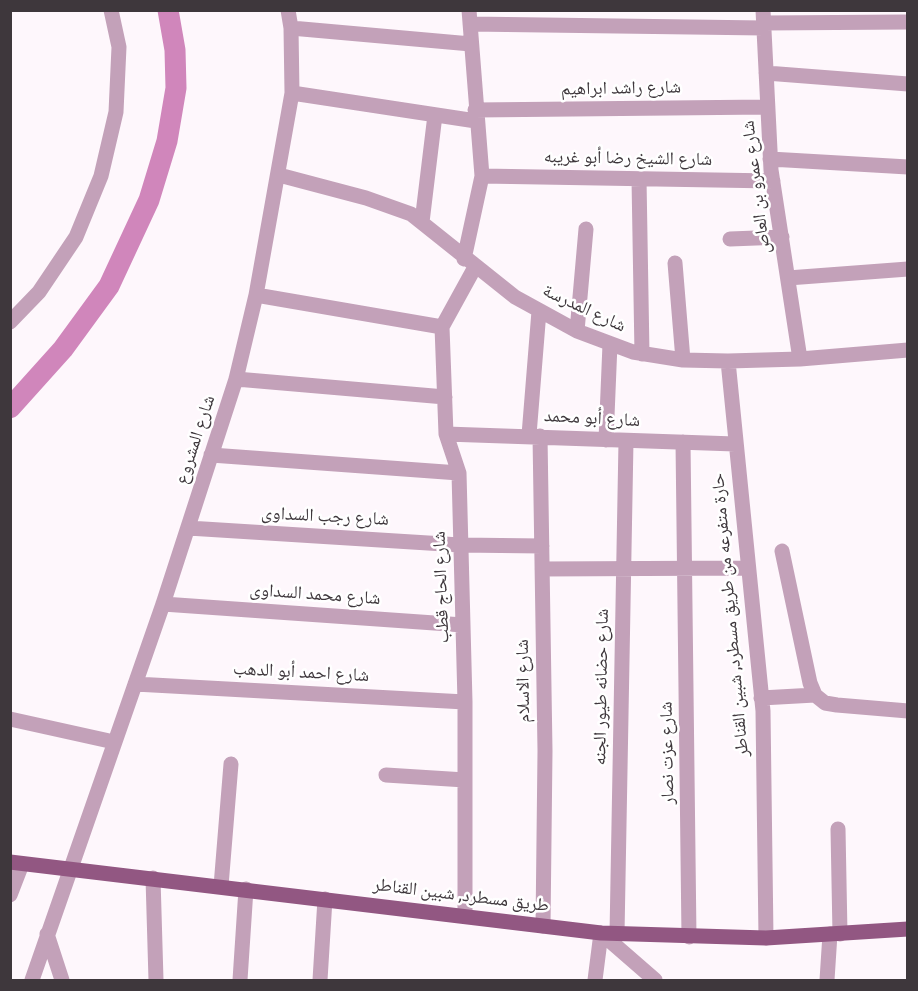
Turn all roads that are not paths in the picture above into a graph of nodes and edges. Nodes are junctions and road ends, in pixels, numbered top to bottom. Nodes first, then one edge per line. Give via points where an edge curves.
1 (111, 10) edge
2 (288, 10) edge
3 (469, 17) edge
4 (763, 20) edge
5 (908, 22) edge
6 (291, 28) junction
7 (471, 44) junction
8 (766, 73) junction
9 (908, 84) edge
10 (292, 93) junction
11 (767, 107) junction
12 (435, 114) junction
13 (476, 115) junction
14 (770, 159) junction
15 (908, 167) edge
16 (279, 175) junction
17 (482, 176) junction
18 (639, 179) junction
19 (773, 181) junction
20 (422, 222) junction
21 (586, 229) dead end
22 (782, 237) junction
23 (730, 239) dead end
24 (470, 263) junction
25 (675, 263) dead end
26 (908, 269) edge
27 (788, 278) junction
28 (256, 295) junction
29 (539, 310) junction
30 (10, 322) edge
31 (442, 327) junction
32 (578, 331) junction
33 (609, 344) junction
34 (908, 350) edge
35 (642, 354) junction
36 (800, 359) junction
37 (683, 360) junction
38 (728, 361) junction
39 (236, 379) junction
40 (445, 397) junction
41 (446, 434) junction
42 (535, 435) junction
43 (606, 440) junction
44 (626, 441) junction
45 (684, 442) junction
46 (735, 444) junction
47 (211, 455) junction
48 (459, 473) junction
49 (188, 528) junction
50 (460, 545) junction
51 (542, 546) junction
52 (782, 551) dead end
53 (624, 568) junction
54 (685, 568) junction
55 (748, 568) junction
56 (542, 569) junction
57 (163, 604) junction
58 (463, 625) junction
59 (135, 684) junction
60 (815, 695) junction
61 (761, 698) junction
62 (465, 702) junction
63 (908, 711) edge
64 (10, 719) edge
65 (114, 742) junction
66 (231, 764) dead end
67 (386, 775) dead end
68 (465, 780) junction
69 (838, 829) dead end
70 (16, 863) edge
71 (73, 868) junction
72 (153, 878) junction
73 (221, 886) junction
74 (246, 889) junction
75 (10, 895) edge
76 (325, 899) junction
77 (465, 916) junction
78 (543, 926) junction
79 (908, 929) edge
80 (601, 933) junction
81 (47, 934) junction
82 (617, 934) junction
83 (835, 934) junction
84 (689, 937) junction
85 (766, 938) junction
86 (32, 981) edge
87 (62, 981) edge
88 (156, 981) edge
89 (240, 981) edge
90 (320, 981) edge
91 (595, 981) edge
92 (655, 981) edge
93 (827, 981) edge

1 - 30 street via 119,47 116,112 101,177 76,237 39,292
2 - 6 street, شارع المشروع
3 - 4 street
3 - 7 street
4 - 5 street
4 - 8 street, شارع عمرو بن العاص
6 - 7 street
6 - 10 street, شارع المشروع
7 - 13 street
8 - 9 street
8 - 11 street, شارع عمرو بن العاص
10 - 12 street, شارع راشد ابراهيم
10 - 16 street, شارع المشروع
11 - 13 street, شارع راشد ابراهيم
11 - 14 street, شارع عمرو بن العاص
12 - 13 street, شارع راشد ابراهيم
12 - 20 street
13 - 17 street
14 - 15 street
14 - 19 street, شارع عمرو بن العاص
16 - 20 street, شارع المدرسة via 366,198 411,214
16 - 28 street, شارع المشروع
17 - 18 street, شارع الشيخ رضا أبو غريبه
17 - 24 street
18 - 19 street, شارع الشيخ رضا أبو غريبه
18 - 35 street
19 - 22 street, شارع عمرو بن العاص
20 - 24 street, شارع المدرسة
21 - 32 street
22 - 23 street
22 - 27 street, شارع عمرو بن العاص
24 - 29 street, شارع المدرسة
24 - 31 street
25 - 37 street
26 - 27 street
27 - 36 street, شارع عمرو بن العاص
28 - 31 street
28 - 39 street, شارع المشروع
29 - 32 street, شارع المدرسة
29 - 42 street, شارع الاسلام
31 - 40 street, شارع الحاج قطب
32 - 33 street, شارع المدرسة
33 - 35 street, شارع المدرسة
33 - 43 street
34 - 36 street, شارع المدرسة
35 - 37 street, شارع المدرسة
36 - 38 street, شارع المدرسة
37 - 38 street, شارع المدرسة
38 - 46 street, حارة متفرعه من طريق مسطرد, شبين القناطر
39 - 40 street
39 - 47 street, شارع المشروع
40 - 41 street, شارع الحاج قطب
41 - 42 street, شارع أبو محمد
41 - 48 street, شارع الحاج قطب
42 - 43 street, شارع أبو محمد
42 - 51 street, شارع الاسلام
43 - 44 street, شارع أبو محمد
44 - 45 street, شارع أبو محمد
44 - 53 street, شارع حضانه طيور الجنه
45 - 46 street, شارع أبو محمد
45 - 54 street, شارع عزت نصار
46 - 55 street, حارة متفرعه من طريق مسطرد, شبين القناطر
47 - 48 street
47 - 49 street, شارع المشروع
48 - 50 street, شارع الحاج قطب
49 - 50 street, شارع رجب السداوى
49 - 57 street, شارع المشروع
50 - 51 street, شارع رجب السداوى
50 - 58 street, شارع الحاج قطب
51 - 56 street, شارع الاسلام
52 - 60 street
53 - 54 street
53 - 56 street
53 - 82 street, شارع حضانه طيور الجنه
54 - 55 street
54 - 84 street, شارع عزت نصار
55 - 61 street, حارة متفرعه من طريق مسطرد, شبين القناطر
56 - 78 street, شارع الاسلام
57 - 58 street, شارع محمد السداوى
57 - 59 street, شارع المشروع
58 - 62 street, شارع الحاج قطب
59 - 62 street, شارع احمد أبو الدهب
59 - 65 street, شارع المشروع
60 - 61 street
60 - 63 street via 825,703
61 - 85 street, حارة متفرعه من طريق مسطرد, شبين القناطر
62 - 68 street, شارع الحاج قطب
64 - 65 street
65 - 71 street, شارع المشروع
66 - 73 street
67 - 68 street
68 - 77 street, شارع الحاج قطب
69 - 83 street
70 - 71 main road, طريق مسطرد, شبين القناطر
70 - 75 street
71 - 72 main road, طريق مسطرد, شبين القناطر
71 - 81 street, شارع المشروع
72 - 73 main road, طريق مسطرد, شبين القناطر
72 - 88 street
73 - 74 main road, طريق مسطرد, شبين القناطر
74 - 76 main road, طريق مسطرد, شبين القناطر
74 - 89 street
76 - 77 main road, طريق مسطرد, شبين القناطر
76 - 90 street
77 - 78 main road, طريق مسطرد, شبين القناطر
78 - 80 main road, طريق مسطرد, شبين القناطر
79 - 83 main road, طريق مسطرد, شبين القناطر
80 - 82 main road, طريق مسطرد, شبين القناطر
80 - 91 street
80 - 92 street
81 - 86 street, شارع المشروع
81 - 87 street
82 - 84 main road, طريق مسطرد, شبين القناطر
83 - 85 main road, طريق مسطرد, شبين القناطر
83 - 93 street
84 - 85 main road, طريق مسطرد, شبين القناطر

